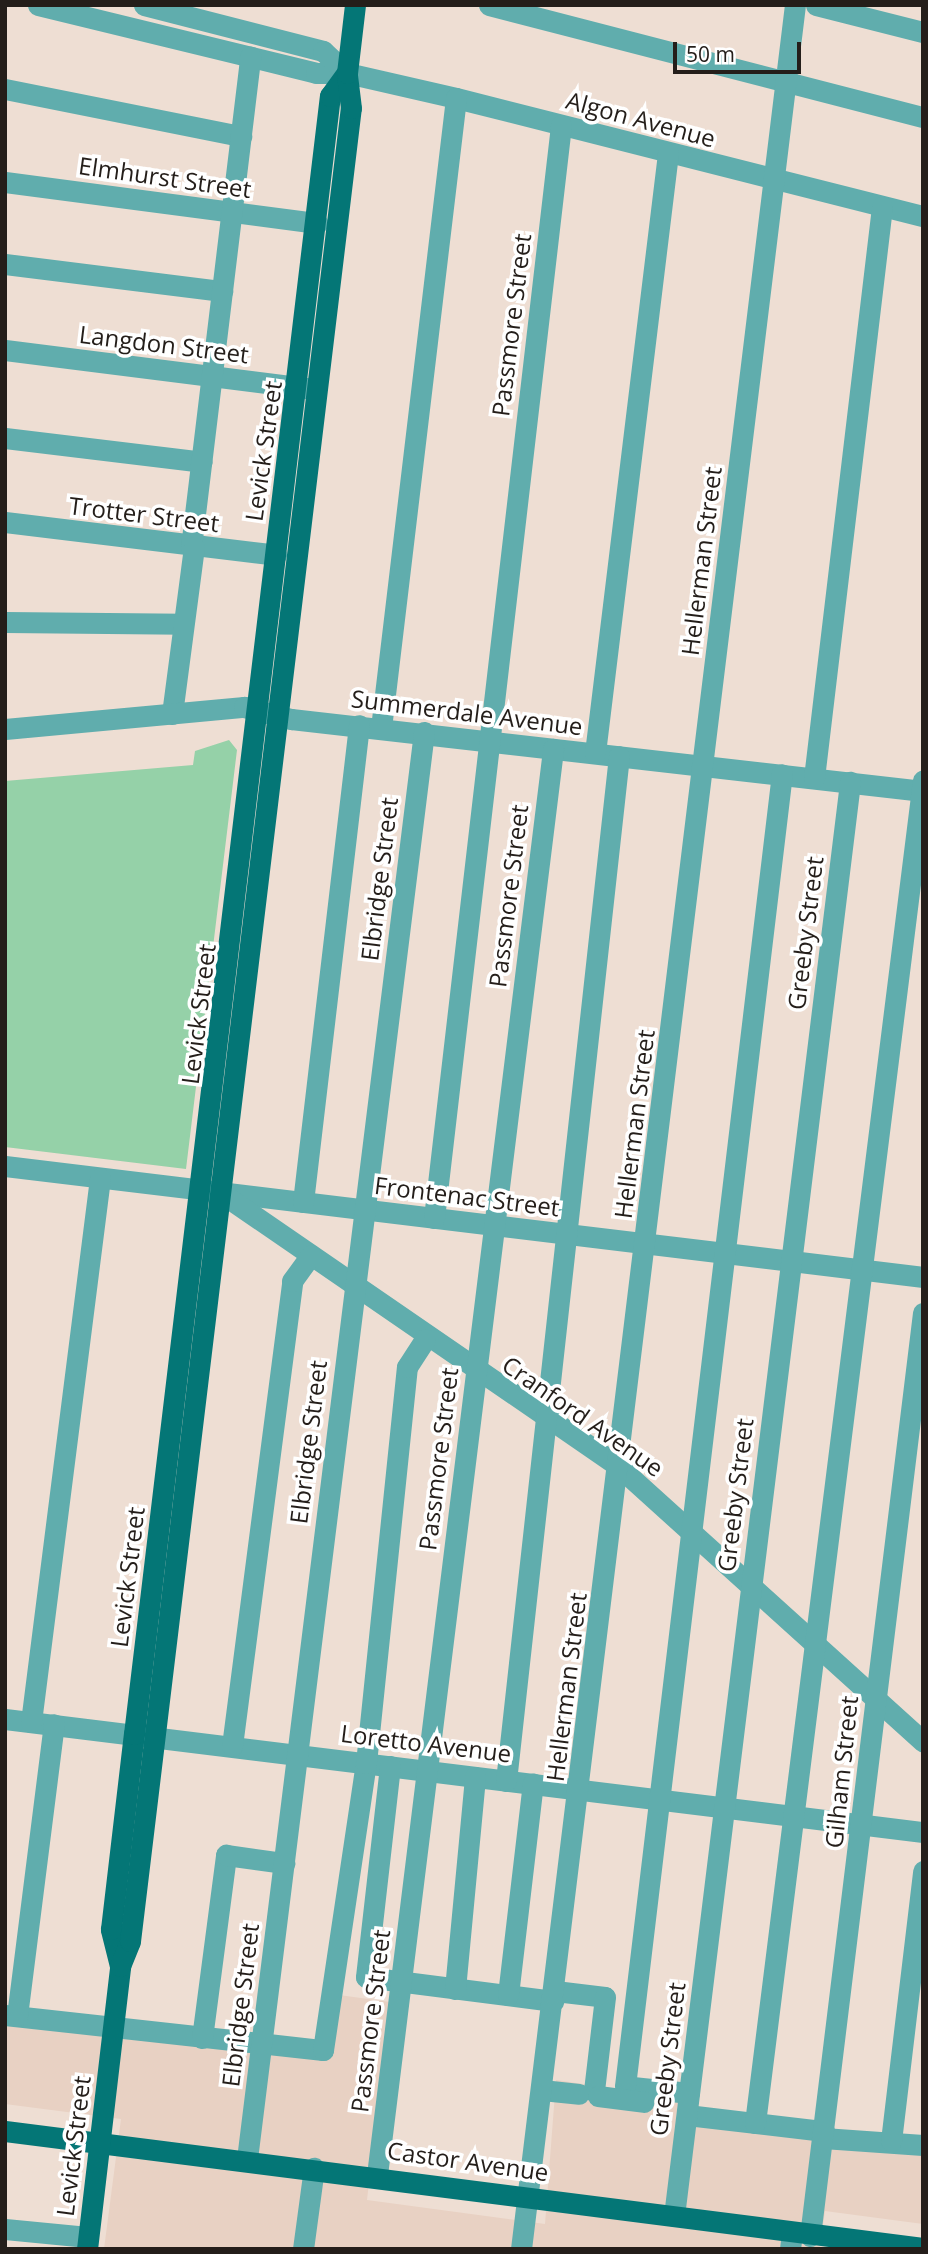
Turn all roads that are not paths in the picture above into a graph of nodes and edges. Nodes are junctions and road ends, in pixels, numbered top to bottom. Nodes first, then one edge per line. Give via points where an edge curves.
1 (38, 5) edge
2 (131, 5) edge
3 (144, 5) edge
4 (355, 5) edge
5 (489, 5) edge
6 (795, 5) edge
7 (816, 5) edge
8 (126, 27) junction
9 (923, 32) edge
10 (250, 57) junction
11 (347, 73) junction
12 (788, 81) junction
13 (5, 89) edge
14 (456, 98) junction
15 (923, 117) edge
16 (561, 125) junction
17 (241, 136) junction
18 (668, 153) junction
19 (771, 181) junction
20 (5, 182) edge
21 (881, 206) junction
22 (231, 212) junction
23 (923, 216) edge
24 (317, 223) junction
25 (5, 264) edge
26 (222, 291) junction
27 (5, 350) edge
28 (212, 376) junction
29 (308, 388) junction
30 (5, 438) edge
31 (202, 462) junction
32 (5, 523) edge
33 (193, 547) junction
34 (276, 555) junction
35 (5, 622) edge
36 (183, 624) junction
37 (269, 712) junction
38 (172, 714) junction
39 (359, 725) junction
40 (381, 728) junction
41 (5, 729) edge
42 (424, 732) junction
43 (487, 739) junction
44 (552, 749) junction
45 (595, 753) junction
46 (619, 756) junction
47 (705, 764) junction
48 (782, 774) junction
49 (814, 778) junction
50 (850, 782) junction
51 (922, 787) edge
52 (5, 1166) edge
53 (100, 1178) junction
54 (211, 1191) junction
55 (303, 1202) junction
56 (363, 1210) junction
57 (434, 1218) junction
58 (493, 1225) junction
59 (567, 1234) junction
60 (646, 1244) junction
61 (721, 1253) junction
62 (311, 1255) junction
63 (792, 1262) junction
64 (865, 1270) junction
65 (923, 1277) edge
66 (354, 1287) junction
67 (923, 1313) edge
68 (425, 1339) junction
69 (475, 1373) junction
70 (542, 1418) junction
71 (618, 1466) junction
72 (691, 1528) junction
73 (750, 1583) junction
74 (818, 1647) junction
75 (875, 1700) junction
76 (5, 1719) edge
77 (31, 1722) junction
78 (54, 1724) junction
79 (144, 1735) junction
80 (923, 1742) edge
81 (232, 1746) junction
82 (296, 1753) junction
83 (366, 1762) junction
84 (390, 1766) junction
85 (427, 1771) junction
86 (475, 1777) junction
87 (506, 1781) junction
88 (534, 1783) junction
89 (580, 1788) junction
90 (660, 1797) junction
91 (724, 1804) junction
92 (795, 1817) junction
93 (862, 1826) junction
94 (923, 1832) edge
95 (284, 1863) junction
96 (923, 1871) edge
97 (401, 1982) junction
98 (455, 1989) junction
99 (508, 1995) junction
100 (554, 1996) junction
101 (11, 2016) edge
102 (113, 2027) junction
103 (202, 2038) junction
104 (261, 2045) junction
105 (542, 2090) junction
106 (590, 2094) junction
107 (688, 2105) junction
108 (755, 2123) junction
109 (5, 2131) edge
110 (824, 2135) junction
111 (891, 2141) junction
112 (100, 2142) junction
113 (923, 2145) edge
114 (247, 2159) junction
115 (314, 2168) junction
116 (377, 2175) junction
117 (528, 2195) junction
118 (674, 2216) junction
119 (5, 2228) edge
120 (797, 2239) edge
121 (87, 2243) edge
122 (923, 2248) edge
123 (303, 2249) edge
124 (522, 2249) edge

1 - 8 street, Algon Avenue
2 - 8 street
3 - 11 street, Algon Avenue via 323,51
4 - 11 main road, Levick Street
5 - 12 street
6 - 12 street, Hellerman Street
7 - 9 street
8 - 10 street, Algon Avenue
10 - 11 street, Algon Avenue via 316,73
10 - 17 street
11 - 14 street, Algon Avenue
11 - 24 main road, Levick Street via 330,96
11 - 29 main road, Levick Street via 351,108
12 - 15 street
12 - 19 street, Hellerman Street
13 - 17 street
14 - 16 street, Algon Avenue
14 - 40 street
16 - 18 street, Algon Avenue
16 - 43 street, Passmore Street
17 - 22 street
18 - 19 street, Algon Avenue
18 - 45 street
19 - 21 street, Algon Avenue
19 - 47 street, Hellerman Street
20 - 22 street, Elmhurst Street
21 - 23 street, Algon Avenue
21 - 49 street
22 - 24 street, Elmhurst Street
22 - 26 street
24 - 29 main road, Levick Street
25 - 26 street
26 - 28 street
27 - 28 street, Langdon Street
28 - 29 street, Langdon Street
28 - 31 street
29 - 34 main road, Levick Street
29 - 37 main road, Levick Street
30 - 31 street
31 - 33 street
32 - 33 street, Trotter Street
33 - 34 street, Trotter Street
33 - 36 street
34 - 37 main road, Levick Street
35 - 36 street
36 - 38 street
37 - 38 street, Summerdale Avenue
37 - 39 street, Summerdale Avenue
37 - 54 main road, Levick Street
38 - 41 street, Summerdale Avenue
39 - 40 street, Summerdale Avenue
39 - 55 street
40 - 42 street, Summerdale Avenue
42 - 43 street, Summerdale Avenue
42 - 56 street, Elbridge Street
43 - 44 street, Summerdale Avenue
43 - 57 street, Passmore Street
44 - 45 street, Summerdale Avenue
44 - 58 street, Passmore Street
45 - 46 street, Summerdale Avenue
46 - 47 street, Summerdale Avenue
46 - 59 street
47 - 48 street, Summerdale Avenue
47 - 60 street, Hellerman Street
48 - 49 street, Summerdale Avenue
48 - 61 street
49 - 50 street, Summerdale Avenue
50 - 51 street, Summerdale Avenue
50 - 63 street, Greeby Street
51 - 64 street
52 - 53 street, Frontenac Street
53 - 54 street, Frontenac Street
53 - 77 street
54 - 55 street, Frontenac Street
54 - 62 street, Cranford Avenue
54 - 79 main road, Levick Street
55 - 56 street, Frontenac Street
56 - 57 street, Frontenac Street
56 - 66 street, Elbridge Street
57 - 58 street, Frontenac Street
58 - 59 street, Frontenac Street
58 - 69 street, Passmore Street
59 - 60 street, Frontenac Street
59 - 70 street
60 - 61 street, Frontenac Street
60 - 71 street, Hellerman Street
61 - 63 street, Frontenac Street
61 - 72 street
62 - 66 street, Cranford Avenue
62 - 81 street via 292,1281
63 - 64 street, Frontenac Street
63 - 73 street, Greeby Street
64 - 65 street, Frontenac Street
64 - 74 street
66 - 68 street, Cranford Avenue
66 - 82 street, Elbridge Street
67 - 75 street, Gilham Street
68 - 69 street, Cranford Avenue
68 - 83 street via 407,1367
69 - 70 street, Cranford Avenue
69 - 85 street, Passmore Street
70 - 71 street, Cranford Avenue
70 - 87 street
71 - 72 street, Cranford Avenue
71 - 89 street, Hellerman Street
72 - 73 street, Cranford Avenue
72 - 90 street
73 - 74 street, Cranford Avenue
73 - 91 street, Greeby Street
74 - 75 street, Cranford Avenue
74 - 92 street
75 - 80 street, Cranford Avenue
75 - 93 street, Gilham Street
76 - 77 street, Loretto Avenue
77 - 78 street, Loretto Avenue
78 - 79 street, Loretto Avenue
78 - 101 street
79 - 81 street, Loretto Avenue
79 - 102 main road, Levick Street via 130,1941 120,1966
81 - 82 street, Loretto Avenue
82 - 83 street, Loretto Avenue
82 - 95 street, Elbridge Street
83 - 84 street, Loretto Avenue
83 - 104 street via 323,2050
84 - 85 street, Loretto Avenue
84 - 97 street via 366,1977
85 - 86 street, Loretto Avenue
85 - 97 street, Passmore Street
86 - 87 street, Loretto Avenue
86 - 98 street
87 - 88 street, Loretto Avenue
88 - 89 street, Loretto Avenue
88 - 99 street
89 - 90 street, Loretto Avenue
89 - 100 street, Hellerman Street
90 - 91 street, Loretto Avenue
90 - 107 street via 625,2086
91 - 92 street, Loretto Avenue
91 - 107 street, Greeby Street
92 - 93 street, Loretto Avenue
92 - 108 street
93 - 94 street, Loretto Avenue
93 - 110 street, Gilham Street
95 - 103 street via 226,1855
95 - 104 street, Elbridge Street
96 - 111 street
97 - 98 street
97 - 116 street, Passmore Street
98 - 99 street
99 - 100 street
100 - 105 street, Hellerman Street
100 - 106 street via 605,1997
101 - 102 street
102 - 103 street
102 - 112 main road, Levick Street
103 - 104 street
104 - 114 street, Elbridge Street
105 - 106 street
105 - 117 street, Hellerman Street
106 - 107 street
107 - 108 street
107 - 118 street, Greeby Street
108 - 110 street
109 - 112 main road, Castor Avenue
110 - 111 street
110 - 120 street, Gilham Street
111 - 113 street
112 - 114 main road, Castor Avenue
112 - 121 main road, Levick Street
114 - 115 main road, Castor Avenue
115 - 116 main road, Castor Avenue
115 - 123 street
116 - 117 main road, Castor Avenue
117 - 118 main road, Castor Avenue
117 - 124 street, Hellerman Street
118 - 120 main road, Castor Avenue
119 - 121 street
120 - 122 main road, Castor Avenue

